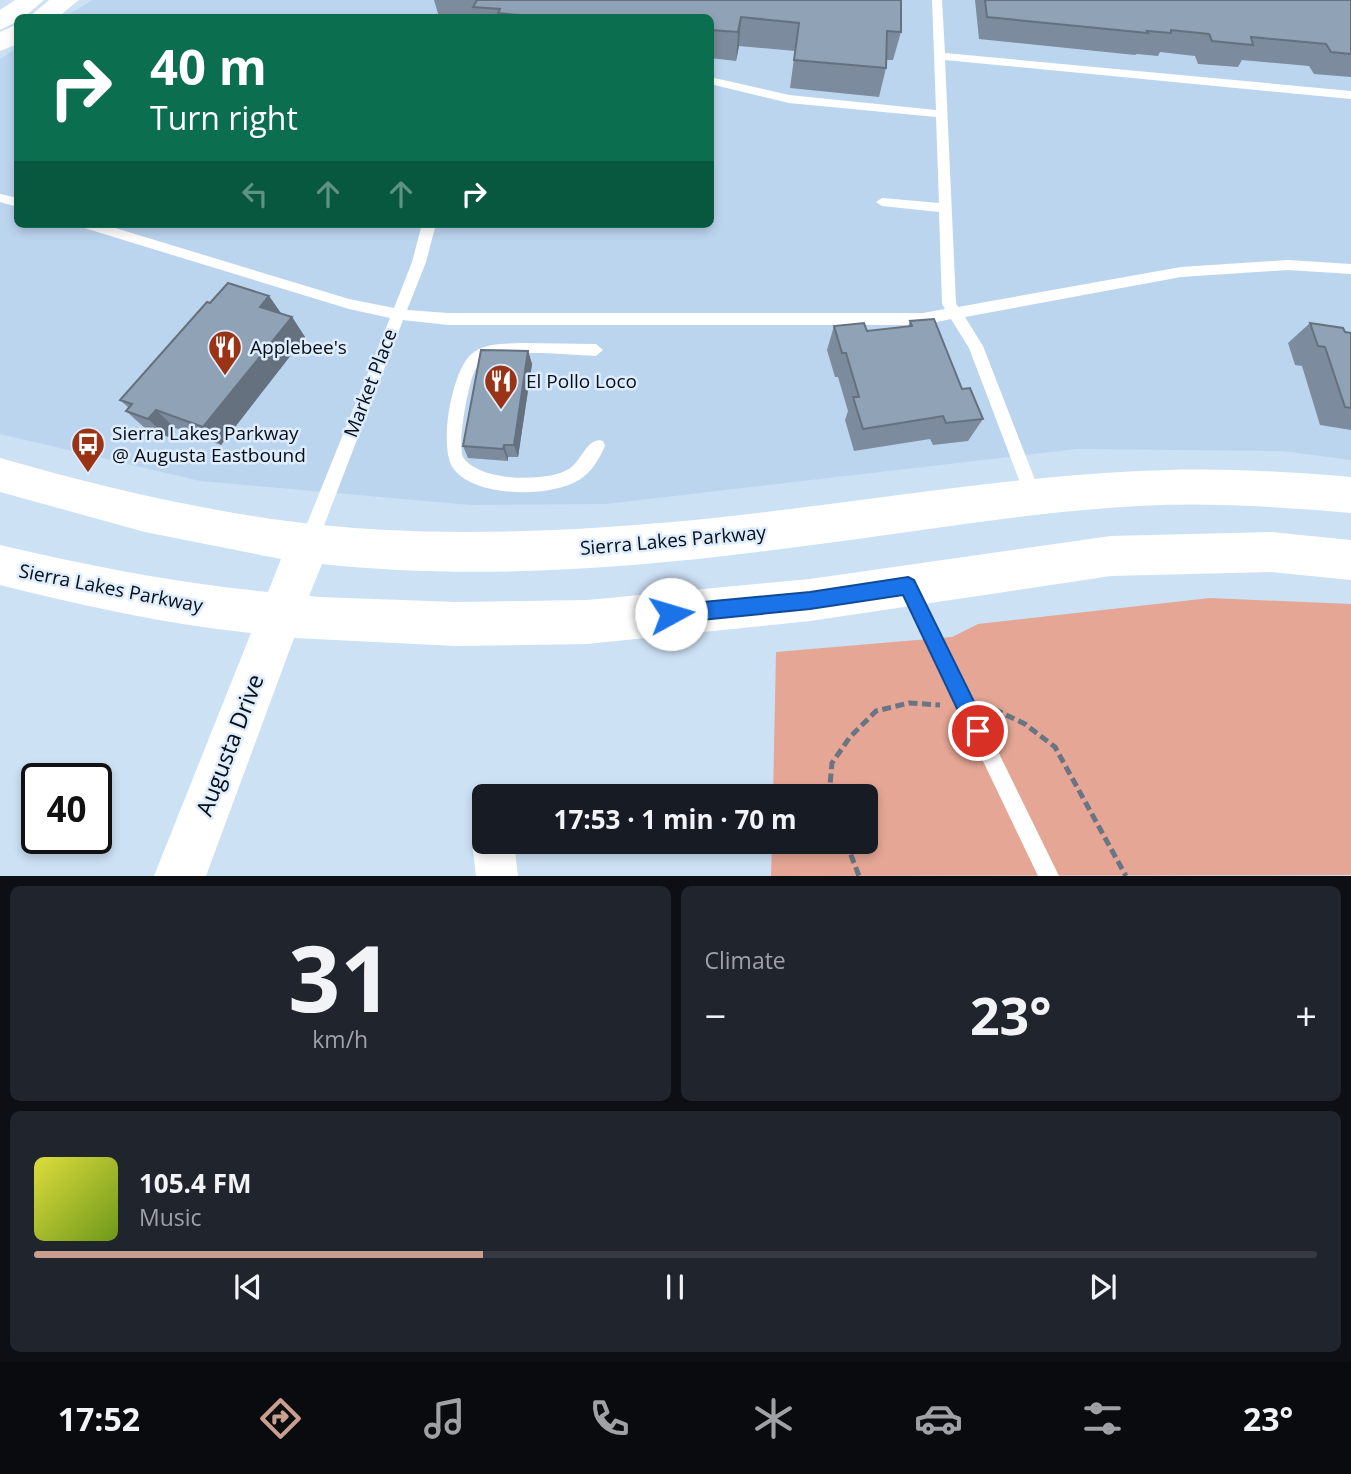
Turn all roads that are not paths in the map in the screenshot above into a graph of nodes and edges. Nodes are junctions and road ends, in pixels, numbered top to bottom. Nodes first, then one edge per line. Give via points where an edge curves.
1 (31, 0) edge
2 (66, 0) edge
3 (937, 0) edge
4 (46, 14) edge
5 (0, 22) edge
6 (939, 56) junction
7 (714, 81) edge
8 (1351, 95) edge
9 (941, 114) junction
10 (882, 202) dead end
11 (944, 208) junction
12 (99, 228) edge
13 (428, 228) edge
14 (1351, 269) edge
15 (396, 314) junction
16 (955, 315) junction
17 (596, 351) dead end
18 (597, 446) dead end
19 (0, 475) edge
20 (1351, 495) edge
21 (1034, 498) junction
22 (309, 541) junction
23 (1351, 560) edge
24 (0, 565) edge
25 (908, 586) junction
26 (279, 615) junction
27 (494, 854) edge
28 (180, 876) edge
29 (497, 876) edge
30 (1049, 876) edge

1 - 5 main road
2 - 4 main road
3 - 6 lane
6 - 8 lane
6 - 9 lane
7 - 9 lane via 789,99
9 - 11 lane
10 - 11 lane
11 - 16 lane via 947,293
12 - 15 lane via 328,298
13 - 15 lane, Market Place
14 - 16 lane via 1288,265 1181,272
15 - 16 lane via 477,320 906,320
15 - 22 lane, Market Place
16 - 21 lane via 976,346
17 - 18 lane via 497,351 478,356 466,372 453,443 463,471 494,482 561,481 582,469
19 - 22 main road, Sierra Lakes Parkway via 91,502 235,532
20 - 21 main road, Sierra Lakes Parkway via 1182,487
21 - 22 main road, Sierra Lakes Parkway via 764,533 617,546 404,549
22 - 26 main road, Augusta Drive
23 - 25 main road, Sierra Lakes Parkway via 1271,552 1111,556
24 - 26 main road, Sierra Lakes Parkway via 146,597
25 - 26 main road, Sierra Lakes Parkway via 587,622 410,624
25 - 30 lane
26 - 28 main road, Augusta Drive
27 - 29 street

